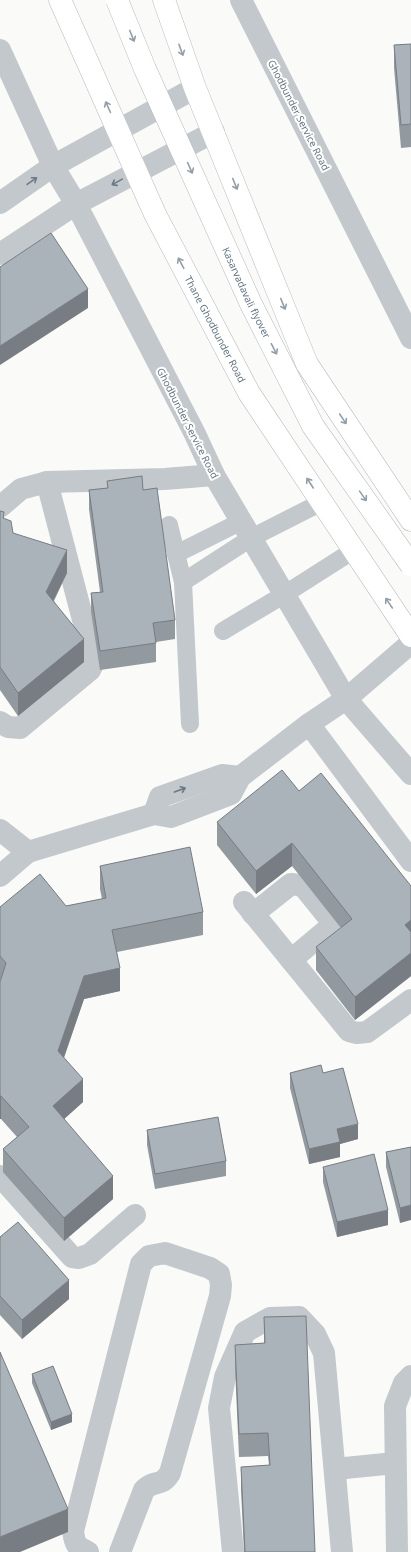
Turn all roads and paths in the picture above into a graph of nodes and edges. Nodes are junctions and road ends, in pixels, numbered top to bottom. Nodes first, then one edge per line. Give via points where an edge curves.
1 (60, 0) edge
2 (118, 0) edge
3 (164, 0) edge
4 (241, 0) edge
5 (0, 50) edge
6 (195, 88) junction
7 (118, 130) junction
8 (214, 132) junction
9 (53, 166) junction
10 (136, 172) junction
11 (0, 203) edge
12 (76, 204) junction
13 (0, 254) edge
14 (411, 338) edge
15 (214, 475) junction
16 (47, 482) junction
17 (322, 502) junction
18 (0, 507) edge
19 (411, 520) edge
20 (169, 525) dead end
21 (246, 530) junction
22 (354, 550) junction
23 (176, 554) junction
24 (411, 565) edge
25 (182, 582) junction
26 (285, 594) junction
27 (223, 630) dead end
28 (411, 636) edge
29 (411, 643) edge
30 (346, 699) junction
31 (0, 722) edge
32 (190, 724) dead end
33 (310, 724) junction
34 (411, 774) edge
35 (0, 830) edge
36 (28, 852) junction
37 (411, 861) edge
38 (0, 876) edge
39 (292, 960) junction
40 (411, 1000) edge
41 (0, 1176) edge
42 (135, 1215) dead end
43 (411, 1376) edge
44 (395, 1463) junction
45 (335, 1469) junction
46 (88, 1552) edge
47 (120, 1552) edge
48 (233, 1552) edge
49 (342, 1552) edge
50 (397, 1552) edge

7 -> 1 main road, Thane Ghodbunder Road
2 -> 24 main road, Kasarvadavali flyover, bridge via 145,69 248,296 313,426
3 -> 6 main road
4 - 14 street, Ghodbunder Service Road
5 - 9 street, Ghodbunder Service Road
6 - 7 street
6 - 8 main road
7 - 9 street
7 - 10 main road, Thane Ghodbunder Road
8 - 10 street
8 -> 19 main road via 307,364
11 -> 9 street
9 - 12 street, Ghodbunder Service Road
10 -> 12 street
17 -> 10 main road, Thane Ghodbunder Road via 249,393 155,214
12 - 13 street
12 - 15 street, Ghodbunder Service Road
15 - 16 street
15 - 21 street, Ghodbunder Service Road
16 - 18 street via 21,489
16 - 31 street via 94,662 90,670 20,728 8,727
17 - 21 lane
17 - 22 main road, Thane Ghodbunder Road
20 - 23 lane
21 - 23 lane
21 - 25 lane
21 - 26 street, Ghodbunder Service Road
22 - 26 lane
28 -> 22 main road, Thane Ghodbunder Road
23 - 25 lane
25 - 32 lane
26 - 27 lane
26 - 30 street, Ghodbunder Service Road
29 - 30 street
30 - 33 street
30 - 34 street, Ghodbunder Service Road
33 - 36 street via 240,777 231,794 171,817 154,814
33 - 37 street
35 - 36 street
36 - 38 street
39 - 39 street via 249,908 291,884 304,888 330,918 328,929
39 - 40 street via 349,1031 367,1032
41 - 42 street via 72,1256 79,1258 90,1254
43 - 44 street via 404,1383 395,1406
44 - 45 street
44 - 50 street
45 - 48 street via 324,1353 315,1334 298,1317 270,1318 245,1332 225,1377 219,1408
45 - 49 street
46 - 47 street via 78,1547 74,1541 73,1531 142,1264 149,1256 165,1253 210,1268 219,1274 220,1296 170,1473 165,1481 149,1485 144,1490

